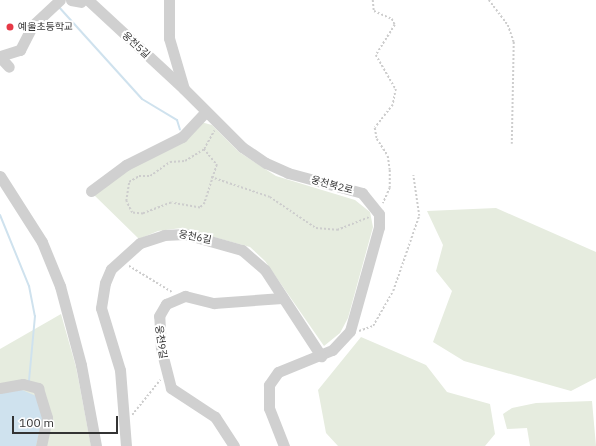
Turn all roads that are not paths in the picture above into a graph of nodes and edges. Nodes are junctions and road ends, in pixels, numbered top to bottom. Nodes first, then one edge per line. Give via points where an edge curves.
1 (169, 0) edge
2 (87, 2) edge
3 (57, 4) edge
4 (0, 57) edge
5 (9, 67) dead end
6 (184, 89) junction
7 (206, 111) junction
8 (0, 176) edge
9 (91, 191) dead end
10 (282, 298) junction
11 (321, 356) junction
12 (0, 388) edge
13 (41, 446) edge
14 (96, 446) edge
15 (126, 446) edge
16 (234, 446) edge
17 (284, 446) edge

1 - 6 street, 웅천북2로 via 169,38
2 - 6 street, 웅천5길
3 - 4 street via 32,26 20,50
4 - 5 street
6 - 7 street, 웅천북2로
7 - 9 street via 182,137 126,165
7 - 11 street, 웅천북2로 via 242,146 266,164 288,174 362,193 373,214 379,227 350,331 339,344
8 - 14 street via 39,237 60,286 81,365
10 - 11 street, 웅천6길
10 - 15 street, 웅천6길 via 251,256 194,235 174,233 152,238 119,260 105,283 101,308 120,370
10 - 16 street, 웅천9길 via 214,303 178,298 166,304 159,316 166,372 175,393 215,417
11 - 17 street via 284,369 271,381 268,402
12 - 13 street via 22,384 38,388 47,418

